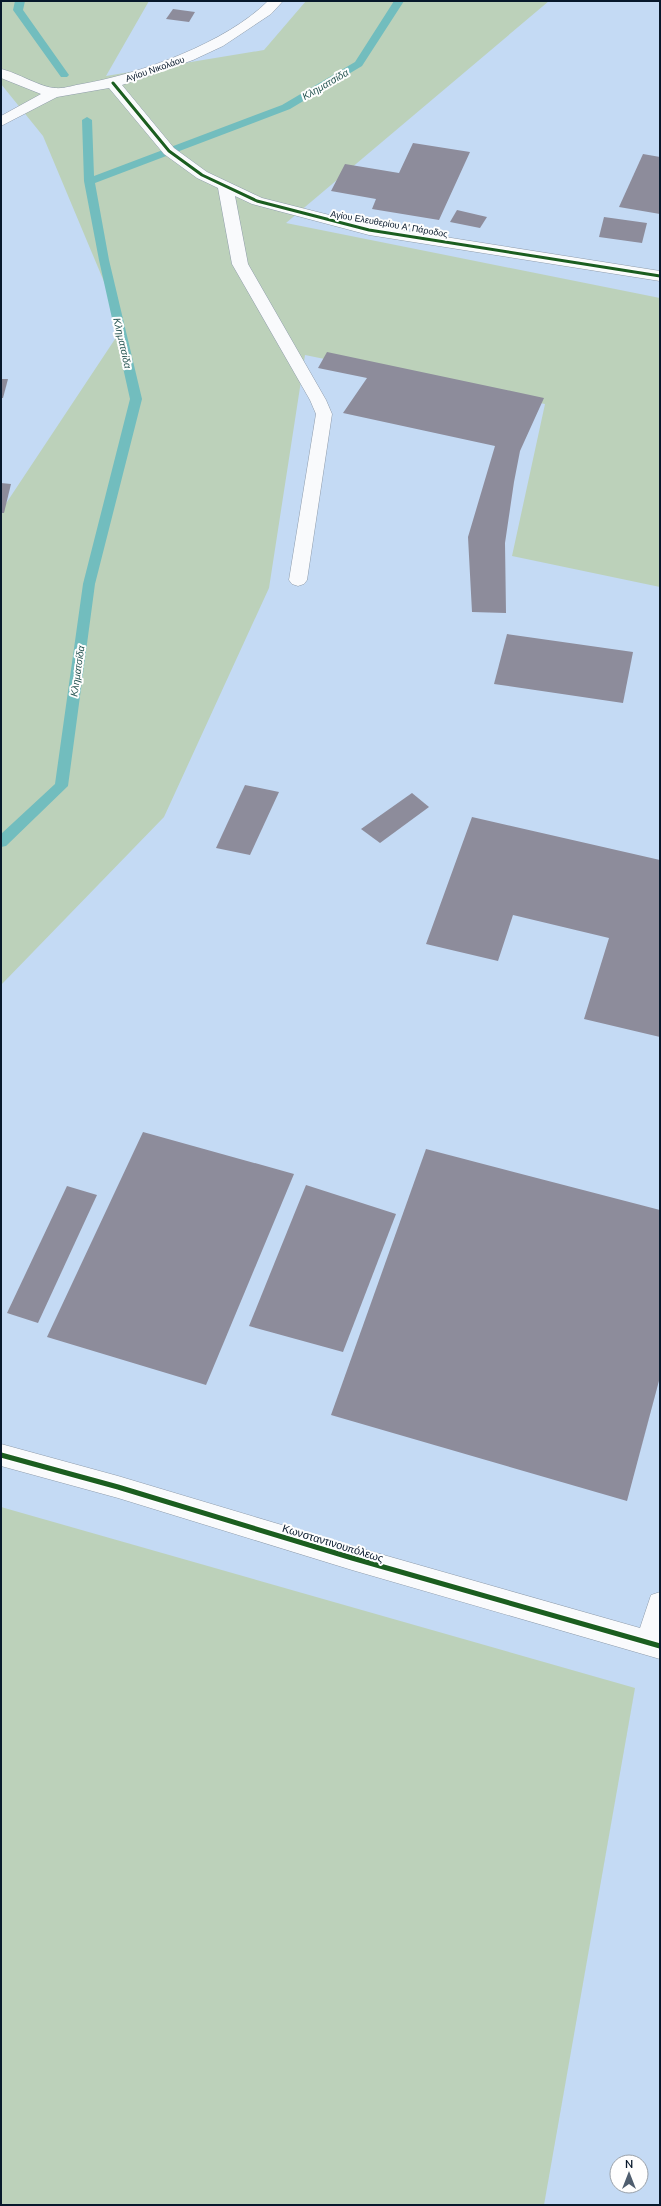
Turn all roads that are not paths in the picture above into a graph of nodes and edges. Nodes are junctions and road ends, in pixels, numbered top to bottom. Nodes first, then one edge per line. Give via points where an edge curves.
1 (276, 1) edge
2 (1, 73) edge
3 (113, 83) junction
4 (53, 94) junction
5 (1, 122) edge
6 (224, 186) junction
7 (660, 276) edge
8 (298, 580) dead end
9 (1, 1455) edge
10 (660, 1604) edge
11 (654, 1644) edge

1 - 3 street, Αγίου Νικολάου via 266,11 218,44 188,58
2 - 4 street
3 - 4 street, Αγίου Νικολάου
3 - 6 street, Αγίου Ελευθερίου Α' Πάροδος via 169,151 202,175
4 - 5 street, Αγίου Νικολάου
6 - 7 street, Αγίου Ελευθερίου Α' Πάροδος via 257,201 369,230
6 - 8 street via 240,264 324,414 324,428
9 - 11 street, Κωνσταντινουπόλεως
10 - 11 street

